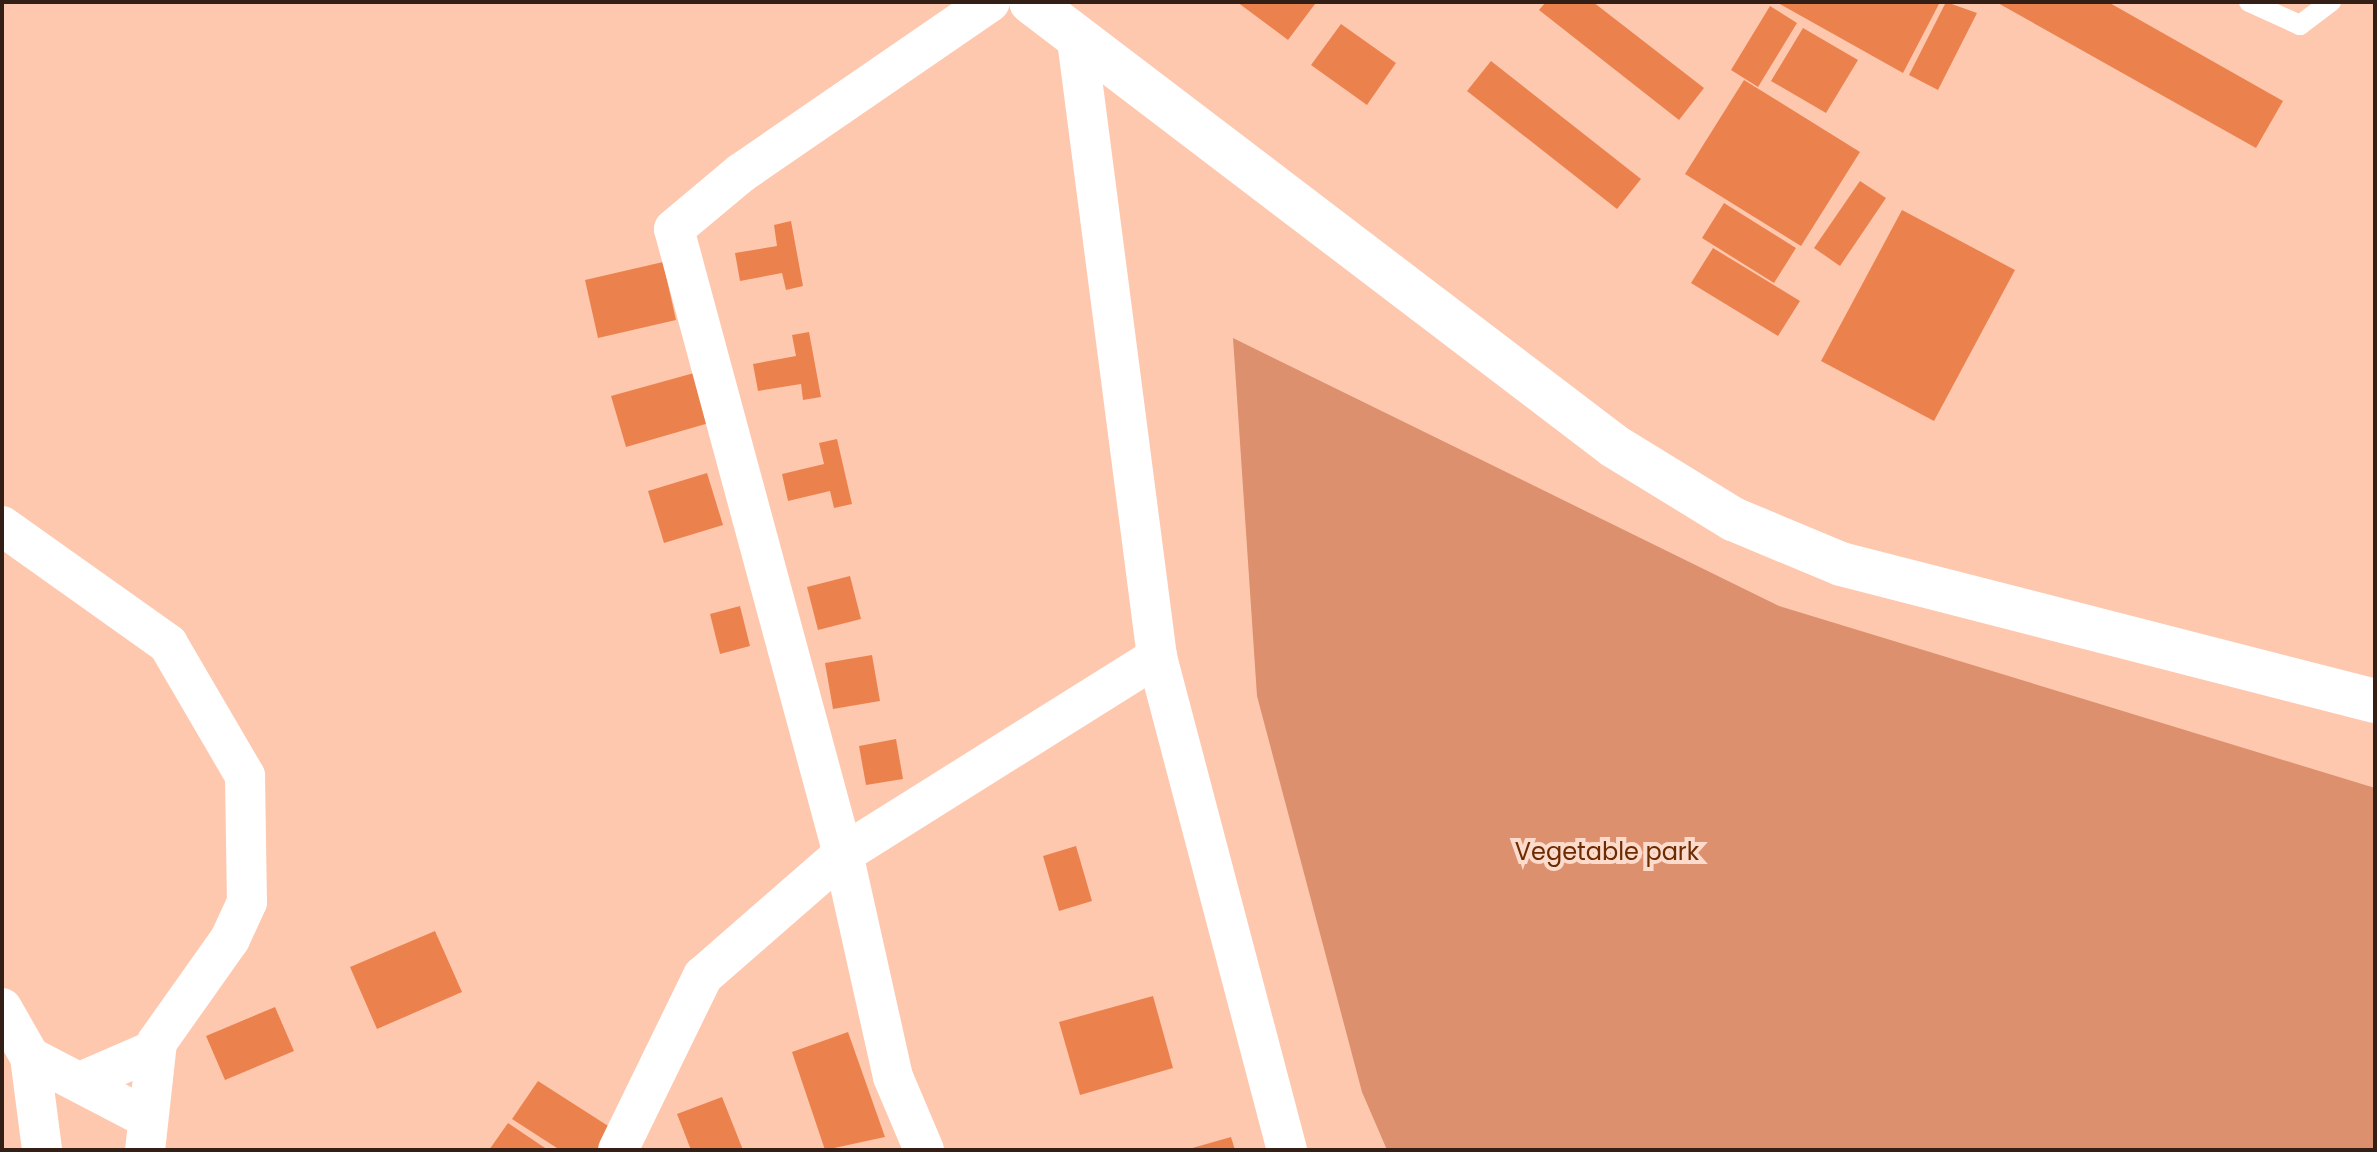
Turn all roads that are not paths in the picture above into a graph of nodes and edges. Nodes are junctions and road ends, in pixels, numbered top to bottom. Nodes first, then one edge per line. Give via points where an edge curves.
1 (990, 2) edge
2 (1031, 2) edge
3 (2249, 2) edge
4 (2331, 2) edge
5 (1077, 40) junction
6 (2, 526) edge
7 (1157, 657) junction
8 (2375, 701) edge
9 (843, 854) junction
10 (2, 1008) edge
11 (154, 1050) junction
12 (30, 1057) junction
13 (80, 1082) junction
14 (146, 1134) edge
15 (42, 1150) edge
16 (619, 1150) edge
17 (924, 1150) edge
18 (1287, 1150) edge

1 - 9 street via 741,173 674,229
2 - 5 main road
3 - 4 lane via 2300,25
5 - 7 street
5 - 8 main road via 1614,446 1733,519 1841,564
6 - 11 street via 168,644 245,776 250,850 243,911
7 - 9 street
7 - 18 street
9 - 16 street via 703,976
9 - 17 street via 893,1077
10 - 12 street
11 - 13 street
11 - 14 street
12 - 13 street
12 - 15 street
13 - 14 street

